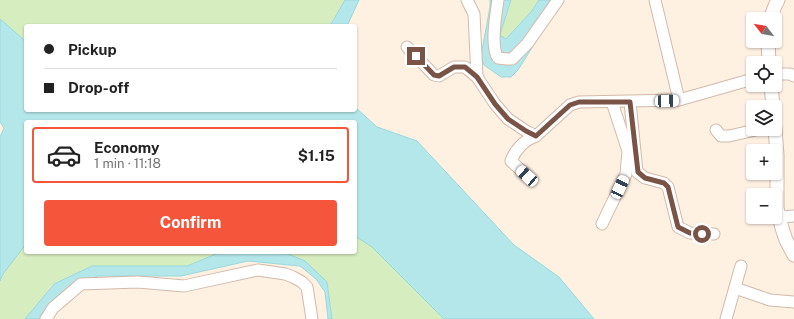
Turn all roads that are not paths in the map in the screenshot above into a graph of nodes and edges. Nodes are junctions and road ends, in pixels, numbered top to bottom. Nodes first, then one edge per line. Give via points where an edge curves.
1 (467, 0) edge
2 (498, 0) edge
3 (558, 0) edge
4 (655, 0) edge
5 (778, 0) edge
6 (773, 12) edge
7 (407, 47) dead end
8 (782, 74) edge
9 (794, 76) edge
10 (477, 77) junction
11 (746, 81) edge
12 (679, 100) junction
13 (612, 102) junction
14 (630, 102) junction
15 (716, 130) dead end
16 (746, 132) edge
17 (536, 136) junction
18 (776, 136) edge
19 (527, 176) dead end
20 (777, 188) edge
21 (794, 216) edge
22 (782, 217) edge
23 (602, 224) dead end
24 (781, 224) edge
25 (714, 234) dead end
26 (794, 255) edge
27 (741, 266) dead end
28 (735, 288) junction
29 (794, 302) edge
30 (46, 319) edge
31 (312, 319) edge
32 (726, 319) edge

1 - 10 street via 474,14
2 - 3 street via 494,30 495,54 498,58 512,59 527,44
4 - 12 street
5 - 6 street
7 - 10 street via 434,75 439,76 454,67 465,67
8 - 9 street
10 - 17 street via 508,119
11 - 12 street
12 - 14 street
13 - 14 street
13 - 17 street via 579,102 570,105
13 - 23 street via 628,151 626,174
14 - 25 street via 638,172 645,178 664,183 668,187 678,227 690,233
15 - 16 street via 721,136
17 - 19 street via 528,139 513,154 511,161
18 - 20 street
21 - 22 street
24 - 26 street
27 - 28 street
28 - 29 street via 770,300
28 - 32 street
30 - 31 street via 53,308 81,284 138,282 184,286 258,270 284,274 302,282 307,288

